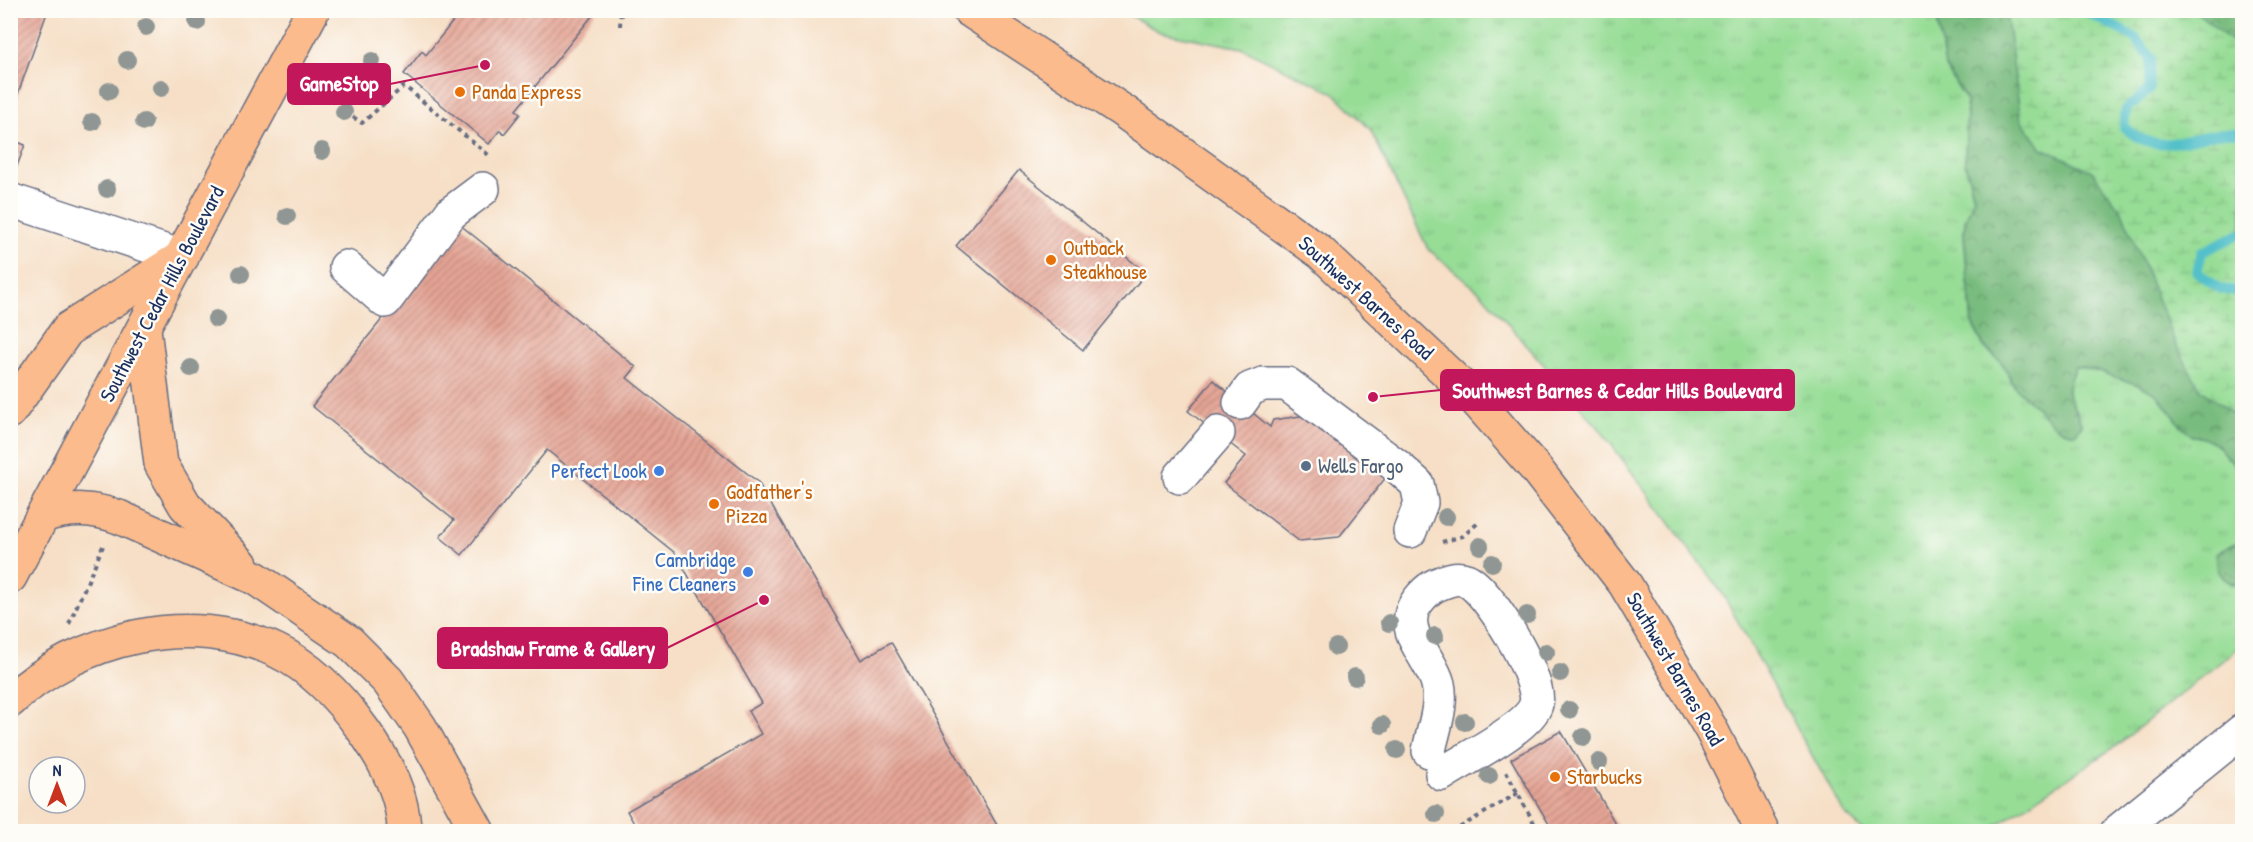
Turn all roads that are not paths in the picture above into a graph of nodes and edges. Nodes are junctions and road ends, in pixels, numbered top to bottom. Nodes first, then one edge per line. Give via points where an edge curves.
1 (287, 10) edge
2 (313, 10) edge
3 (969, 10) edge
4 (288, 58) junction
5 (483, 189) dead end
6 (10, 200) edge
7 (182, 257) junction
8 (346, 267) dead end
9 (144, 329) junction
10 (1240, 403) dead end
11 (10, 411) edge
12 (1218, 433) dead end
13 (1180, 477) dead end
14 (45, 515) junction
15 (1410, 531) dead end
16 (10, 577) edge
17 (255, 578) junction
18 (10, 701) edge
19 (2242, 731) edge
20 (1435, 763) joint
21 (404, 831) edge
22 (478, 831) edge
23 (1763, 831) edge
24 (2117, 831) edge

1 - 4 main road
2 - 4 main road, Southwest Cedar Hills Boulevard
3 - 23 main road, Southwest Barnes Road via 1132,117 1320,252 1473,397 1536,469 1625,584 1711,729
4 - 7 main road, Southwest Cedar Hills Boulevard
5 - 8 street via 452,213 386,301
6 - 7 street
7 - 9 main road, Southwest Cedar Hills Boulevard
7 - 11 main road via 68,329
9 - 14 main road, Southwest Cedar Hills Boulevard
9 - 17 main road via 161,464 185,505
10 - 15 street via 1250,389 1263,384 1287,384 1398,467 1417,484 1421,503
12 - 13 street
14 - 16 main road, Southwest Cedar Hills Boulevard
14 - 17 main road via 70,508 97,510
17 - 22 main road via 349,642 388,681 420,727
18 - 21 main road via 30,683 72,657 133,637 213,632 245,638 279,652 345,704 378,751 394,785
19 - 24 street
20 - 20 street via 1438,682 1418,642 1412,612 1429,588 1448,579 1464,579 1487,596 1528,668 1536,686 1536,703 1518,725

